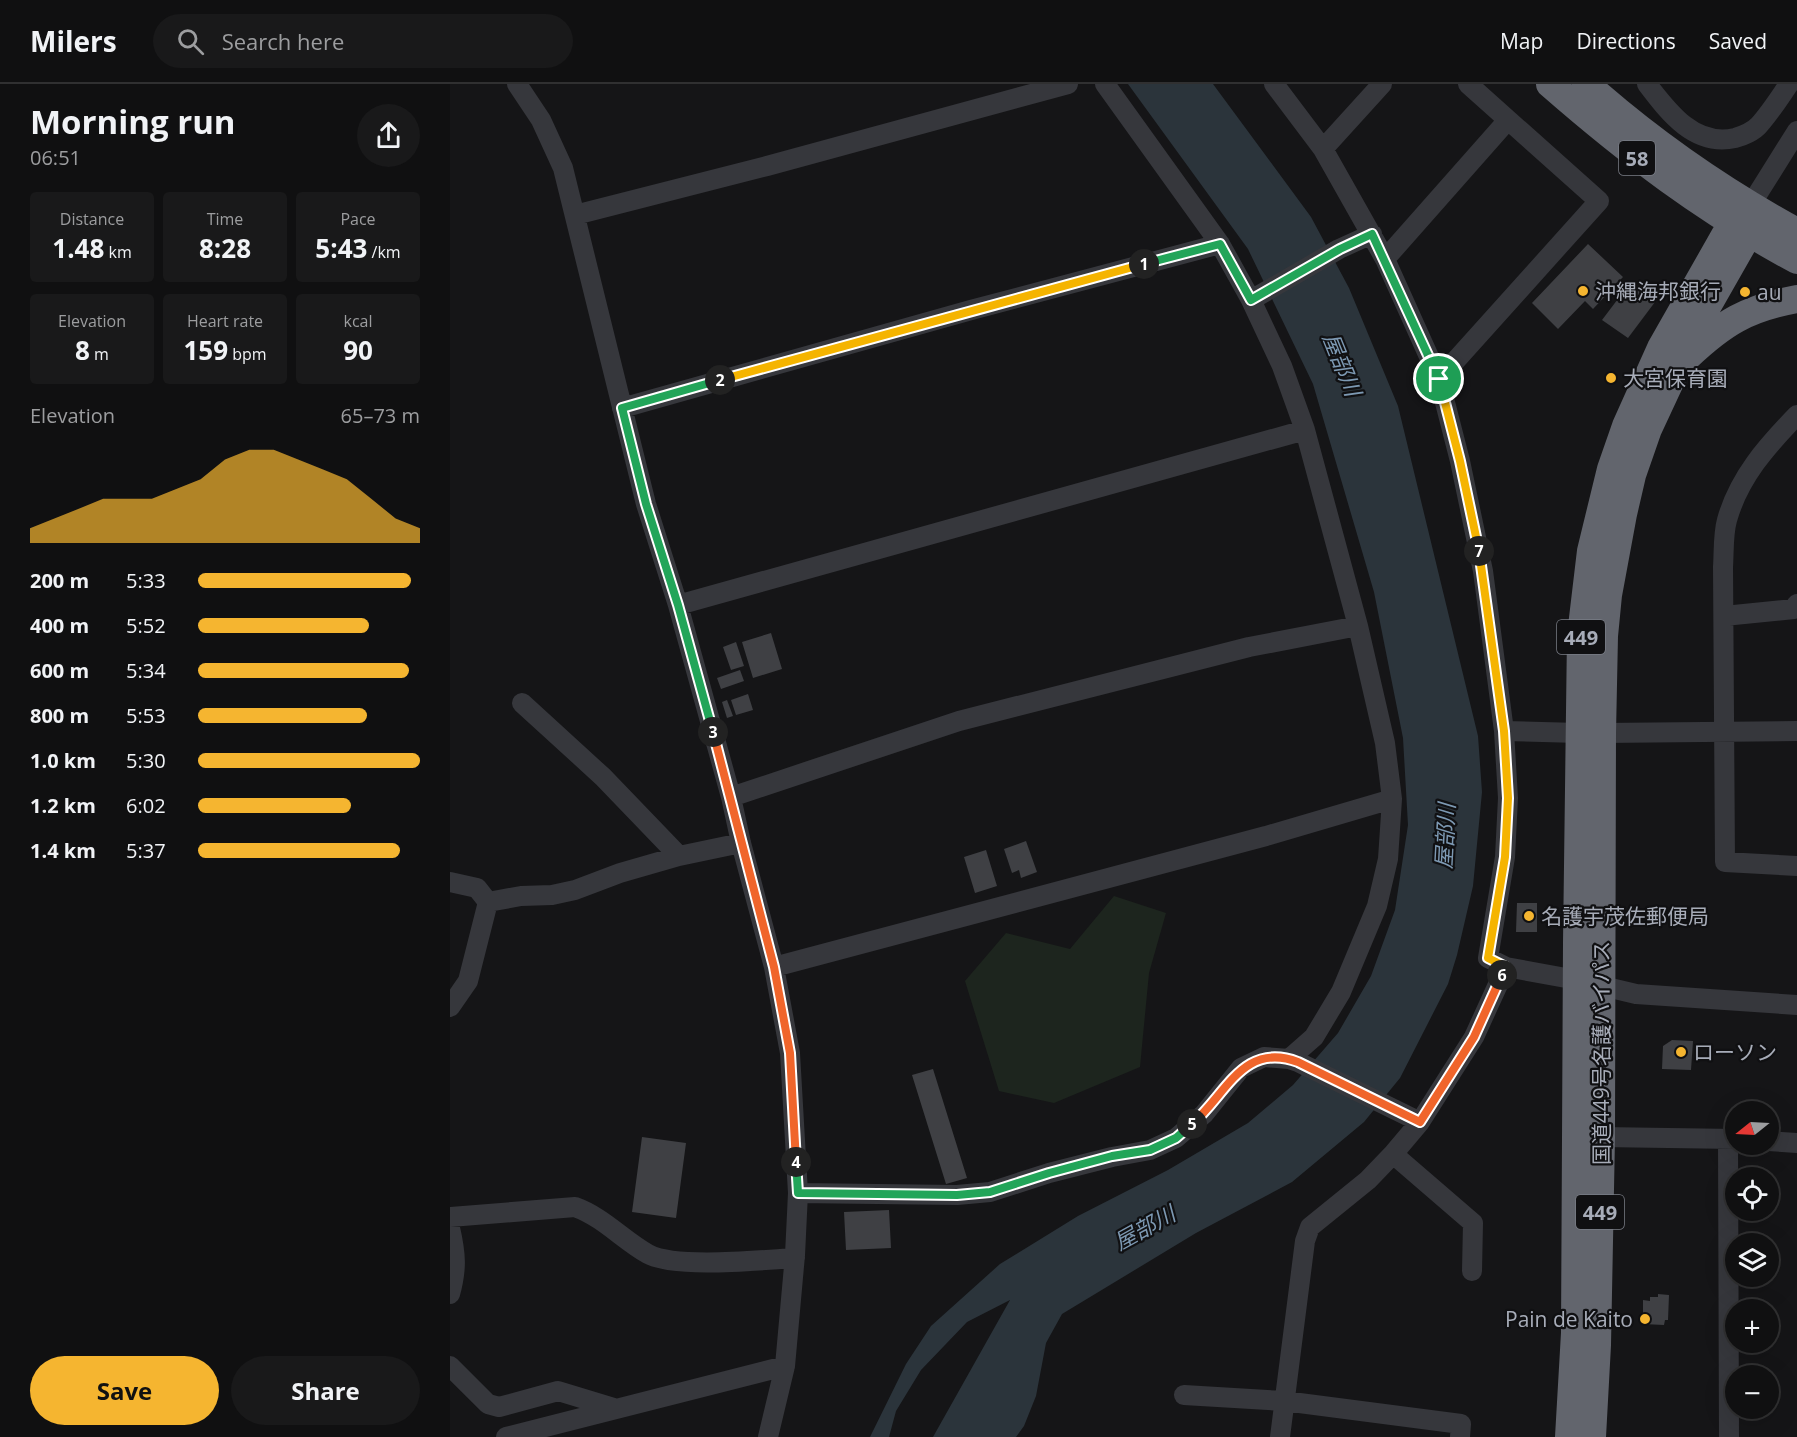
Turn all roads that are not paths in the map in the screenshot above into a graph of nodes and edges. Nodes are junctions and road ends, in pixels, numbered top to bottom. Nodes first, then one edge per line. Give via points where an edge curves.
1 (517, 84) edge
2 (1068, 84) edge
3 (1105, 84) edge
4 (1274, 84) edge
5 (1382, 84) edge
6 (1468, 84) edge
7 (1550, 84) edge
8 (1647, 84) edge
9 (1789, 84) edge
10 (1595, 86) edge
11 (1507, 121) junction
12 (1797, 131) edge
13 (1323, 149) junction
14 (575, 215) junction
15 (1744, 221) junction
16 (1797, 232) edge
17 (1372, 234) junction
18 (1220, 244) junction
19 (1385, 259) junction
20 (1797, 260) edge
21 (1256, 296) junction
22 (1797, 299) edge
23 (1674, 372) junction
24 (1439, 379) junction
25 (622, 408) junction
26 (1797, 415) edge
27 (1305, 430) junction
28 (1797, 604) edge
29 (678, 605) junction
30 (1724, 616) junction
31 (1359, 626) junction
32 (522, 703) dead end
33 (1504, 731) junction
34 (1797, 731) edge
35 (1724, 732) junction
36 (1591, 733) junction
37 (731, 797) junction
38 (1392, 799) junction
39 (741, 843) junction
40 (679, 856) junction
41 (1797, 866) edge
42 (450, 882) edge
43 (489, 902) junction
44 (774, 967) junction
45 (1506, 967) junction
46 (1590, 983) junction
47 (1797, 1005) edge
48 (450, 1006) edge
49 (1294, 1060) junction
50 (1420, 1122) junction
51 (1601, 1137) junction
52 (1725, 1139) edge
53 (1779, 1142) edge
54 (1797, 1143) edge
55 (1393, 1154) junction
56 (1732, 1155) edge
57 (798, 1193) junction
58 (450, 1217) edge
59 (450, 1228) edge
60 (795, 1258) junction
61 (1472, 1270) dead end
62 (450, 1294) edge
63 (450, 1366) edge
64 (785, 1366) junction
65 (1184, 1395) dead end
66 (1284, 1401) junction
67 (614, 1408) junction
68 (506, 1437) edge
69 (768, 1437) edge
70 (1280, 1437) edge
71 (1460, 1437) edge
72 (1569, 1437) edge
73 (1592, 1437) edge
74 (1729, 1437) edge

1 - 14 street via 541,120 563,168
2 - 14 street
3 - 18 street
4 - 13 street
5 - 13 street
6 - 11 street
7 - 15 highway, 58 via 1660,175
8 - 9 street via 1687,127 1705,138 1724,140 1758,127
10 - 15 highway, 58
11 - 19 street
11 - 24 street via 1599,201
12 - 15 street
13 - 17 street
14 - 25 street
15 - 16 highway, 58
15 - 20 highway, 58
15 - 23 highway, 国道449号名護バイパス / 449
15 - 36 highway, 国道449号名護バイパス / 449 via 1661,348 1611,470 1590,551 1581,635
17 - 19 street
17 - 21 street
18 - 21 street
18 - 25 street
19 - 24 street
21 - 27 street
22 - 23 highway via 1732,319
23 - 36 highway, 国道449号名護バイパス / 449 via 1632,475 1614,556
24 - 33 street via 1483,571
25 - 29 street via 646,504
26 - 30 street via 1767,446 1744,480 1726,521
27 - 29 street
27 - 31 street
28 - 30 street via 1794,609
29 - 37 street
30 - 35 street
31 - 37 street via 1249,647 958,721
31 - 38 street via 1385,743
32 - 40 street via 603,777
33 - 36 street
33 - 45 street via 1508,798 1505,857 1488,958
34 - 35 street
35 - 36 street
35 - 41 street via 1725,862
36 - 46 highway, 国道449号名護バイパス / 449
37 - 39 street
38 - 44 street
38 - 49 street via 1388,859 1377,906 1335,1001 1314,1037
39 - 40 street
39 - 44 street
40 - 43 street via 575,890
42 - 43 street via 477,888
43 - 48 street via 468,981
44 - 57 street via 790,1053
45 - 46 street
45 - 50 street via 1474,1037
46 - 47 street via 1636,994
46 - 51 highway, 国道449号名護バイパス / 449
46 - 72 highway, 国道449号名護バイパス / 449
49 - 50 street
49 - 57 street via 1264,1057 1241,1068 1204,1114 1176,1138 1150,1150 1112,1156 990,1192
50 - 55 street
51 - 52 street
51 - 73 highway, 国道449号名護バイパス / 449
53 - 54 street
55 - 61 street via 1473,1223
55 - 66 street via 1368,1180 1310,1227 1305,1240
56 - 74 street
57 - 60 street
58 - 60 street via 575,1207 648,1254 665,1260
59 - 62 street via 456,1274
60 - 64 street
63 - 67 street via 488,1404 500,1407 558,1390
64 - 67 street
64 - 69 street
65 - 66 street
66 - 70 street
66 - 71 street via 1461,1424
67 - 68 street

